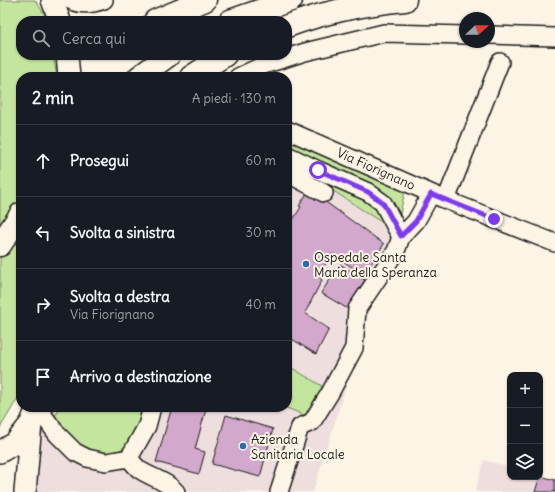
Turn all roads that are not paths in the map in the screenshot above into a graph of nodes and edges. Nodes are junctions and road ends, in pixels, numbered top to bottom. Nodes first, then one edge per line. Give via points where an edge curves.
1 (52, 0) edge
2 (70, 0) edge
3 (104, 0) edge
4 (205, 0) edge
5 (291, 0) edge
6 (404, 0) edge
7 (58, 16) edge
8 (167, 16) edge
9 (245, 16) edge
10 (292, 24) edge
11 (459, 35) edge
12 (495, 35) edge
13 (555, 37) edge
14 (292, 56) edge
15 (67, 60) edge
16 (162, 60) edge
17 (217, 60) edge
18 (280, 60) edge
19 (500, 62) dead end
20 (69, 72) edge
21 (146, 72) edge
22 (199, 72) edge
23 (249, 72) edge
24 (292, 132) edge
25 (292, 157) edge
26 (292, 176) edge
27 (324, 193) dead end
28 (438, 197) junction
29 (16, 221) edge
30 (401, 236) junction
31 (555, 243) edge
32 (0, 245) edge
33 (35, 412) edge
34 (151, 412) edge
35 (0, 452) edge
36 (129, 458) junction
37 (25, 492) edge
38 (176, 492) edge
39 (279, 492) edge

1 - 7 main road
2 - 3 street via 92,4
4 - 8 highway
5 - 9 highway
6 - 10 highway via 375,3
11 - 14 street via 384,32
12 - 13 street
15 - 20 main road
16 - 21 highway
17 - 22 highway
18 - 23 street
19 - 28 street
24 - 28 street, Via Fiorignano
25 - 30 street via 368,192 383,203
26 - 27 street
28 - 30 street
28 - 31 street, Via Fiorignano
29 - 32 highway
30 - 39 street via 396,251 357,309 354,348 312,422 300,427
33 - 35 main road via 15,443
33 - 36 street via 75,452 87,458 106,462
33 - 37 main road
34 - 36 street via 147,426
36 - 38 street via 140,470 172,487

